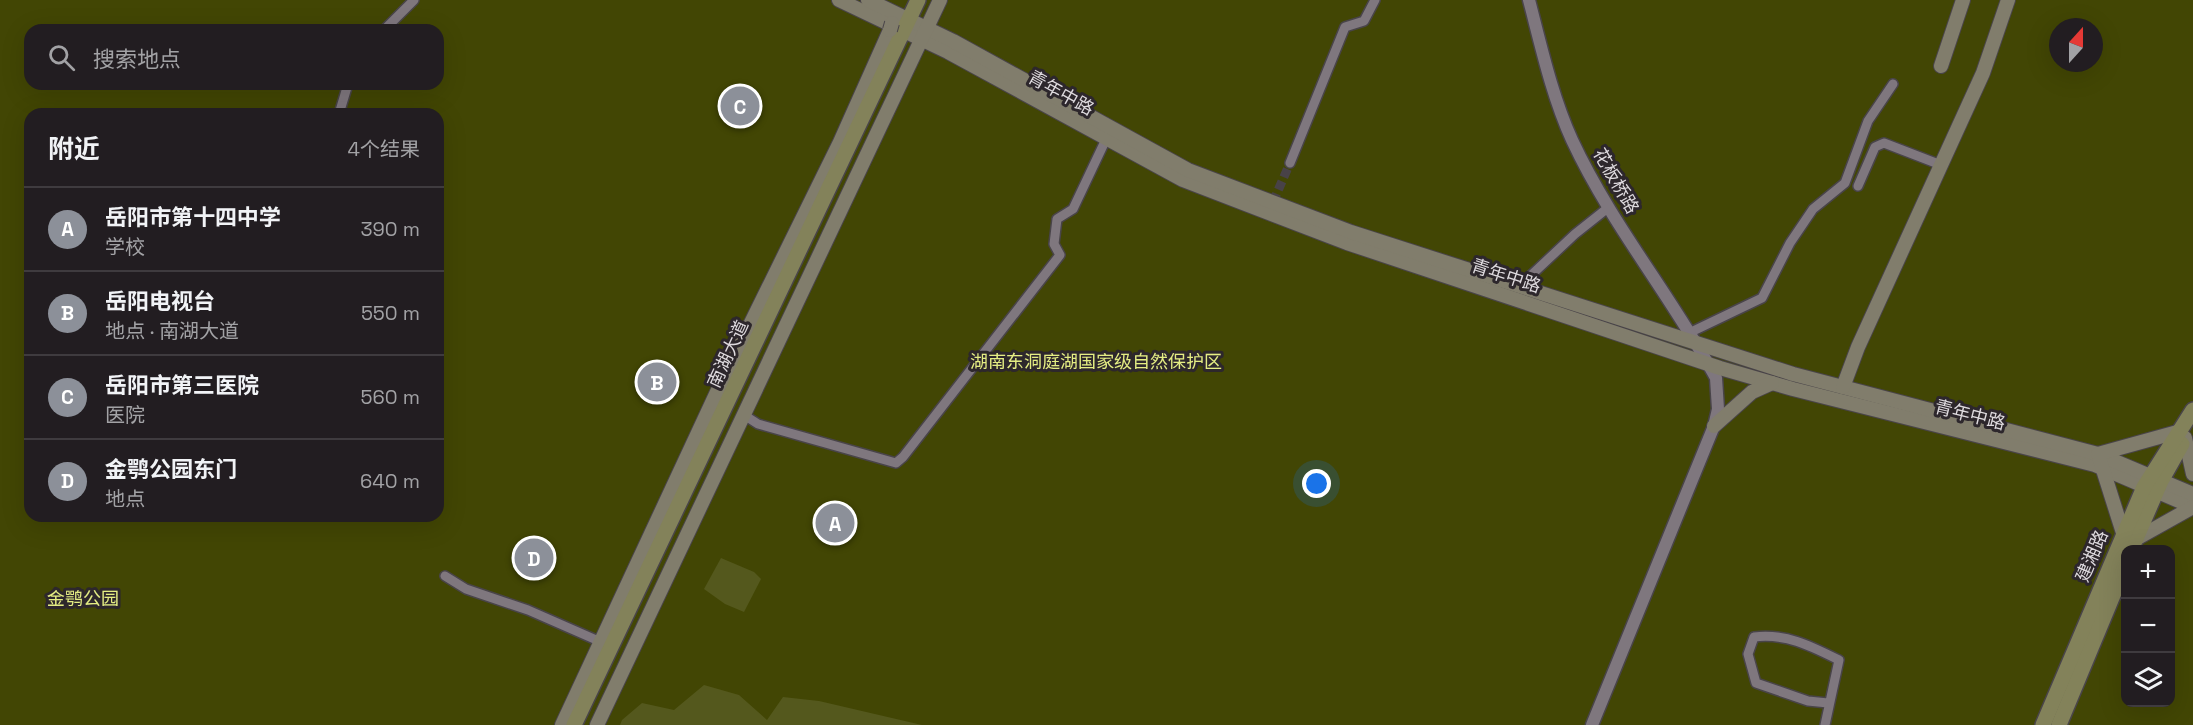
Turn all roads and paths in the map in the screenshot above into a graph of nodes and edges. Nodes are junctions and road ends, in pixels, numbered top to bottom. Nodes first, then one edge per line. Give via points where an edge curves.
1 (414, 0) edge
2 (839, 0) edge
3 (868, 0) edge
4 (905, 0) edge
5 (918, 0) edge
6 (928, 0) edge
7 (940, 0) edge
8 (1375, 0) edge
9 (1529, 0) edge
10 (1963, 0) edge
11 (2008, 0) edge
12 (390, 24) edge
13 (908, 26) junction
14 (1941, 66) dead end
15 (1893, 84) dead end
16 (346, 90) edge
17 (341, 108) edge
18 (1109, 133) junction
19 (1290, 163) tunnel mouth
20 (1941, 165) junction
21 (1858, 186) dead end
22 (1609, 207) junction
23 (1511, 285) junction
24 (1692, 337) junction
25 (1708, 362) junction
26 (1772, 383) junction
27 (1842, 387) junction
28 (2193, 410) edge
29 (744, 415) junction
30 (1714, 426) junction
31 (2186, 431) edge
32 (2098, 454) junction
33 (2103, 469) junction
34 (2193, 474) edge
35 (2152, 484) junction
36 (2193, 494) edge
37 (2193, 507) edge
38 (2130, 540) edge
39 (445, 576) dead end
40 (2121, 576) edge
41 (601, 642) junction
42 (1828, 704) junction
43 (562, 725) edge
44 (574, 725) edge
45 (586, 725) edge
46 (597, 725) edge
47 (1592, 725) edge
48 (1826, 725) edge
49 (2043, 725) edge
50 (2059, 725) edge

1 - 12 street
2 - 13 main road, 青年中路
3 - 13 main road, 青年中路
4 - 13 main road
5 - 13 main road, 南湖大道
6 - 13 main road, 南湖大道
7 - 13 main road
8 - 19 street via 1364,21 1345,27
9 - 22 street, 花板桥路 via 1572,139
10 - 14 main road
11 - 20 main road via 1983,73
13 - 18 main road, 青年中路
13 - 29 main road
13 - 41 main road via 840,142 716,394
13 - 44 main road, 南湖大道
13 - 45 main road, 南湖大道
15 - 24 street via 1868,121 1845,183 1813,209 1790,243 1762,298
16 - 17 street
18 - 23 main road, 青年中路 via 1199,174 1351,232
18 - 25 main road, 青年中路 via 1183,180 1347,243
18 - 29 street via 1073,209 1057,219 1054,244 1060,255 896,463 758,424
20 - 21 street via 1884,143 1875,147
20 - 27 main road
22 - 23 street via 1527,279
22 - 24 street, 花板桥路
23 - 24 main road, 青年中路
24 - 25 street, 花板桥路
24 - 27 main road, 青年中路 via 1793,374
25 - 26 main road, 青年中路
25 - 30 street, 花板桥路 via 1716,378 1718,409
26 - 30 main road via 1752,392
26 - 33 main road, 青年中路
27 - 32 main road, 青年中路
28 - 31 main road, 建湘路
29 - 46 main road
30 - 47 street, 花板桥路
31 - 32 main road
31 - 34 main road
31 - 35 main road, 建湘路
32 - 33 main road
32 - 35 main road, 青年中路
33 - 35 main road, 青年中路
33 - 38 main road
35 - 36 main road, 青年中路
35 - 37 main road, 青年中路
35 - 38 main road, 建湘路
37 - 38 main road
38 - 49 main road, 建湘路
39 - 41 street via 466,589 528,610
40 - 50 main road, 建湘路
41 - 43 main road
42 - 42 street via 1839,660 1803,642 1771,635 1754,637 1748,654 1756,683
42 - 48 street

